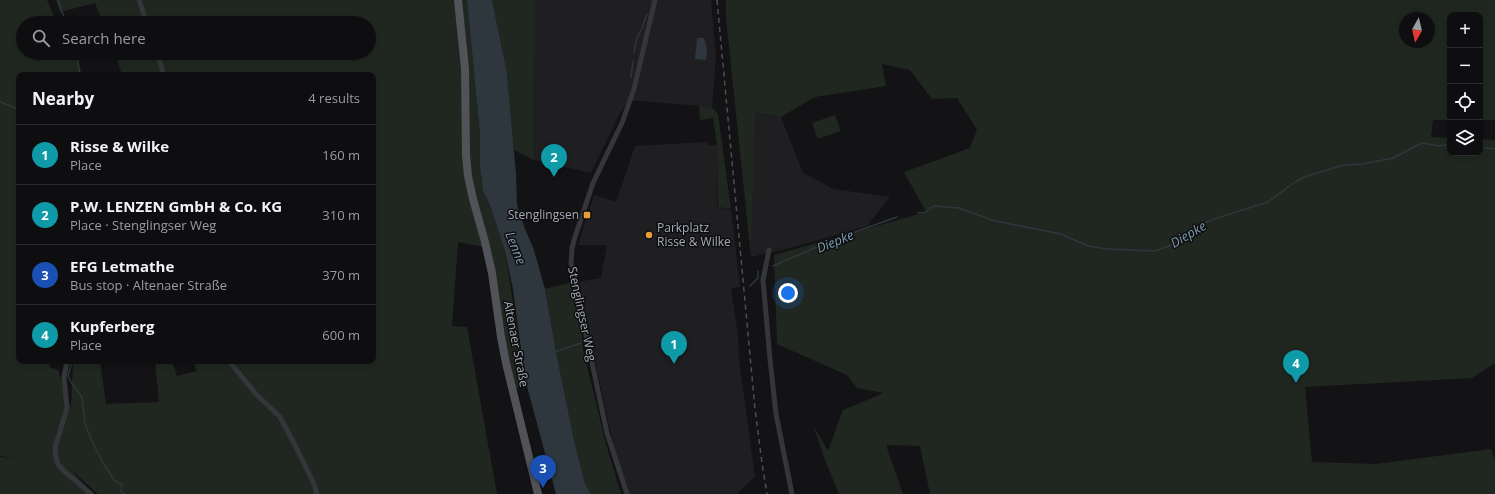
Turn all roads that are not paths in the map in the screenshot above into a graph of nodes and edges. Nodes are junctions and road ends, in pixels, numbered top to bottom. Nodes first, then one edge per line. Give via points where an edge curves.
1 (139, 0) edge
2 (458, 0) edge
3 (656, 0) edge
4 (145, 16) edge
5 (160, 60) edge
6 (163, 72) edge
7 (769, 250) dead end
8 (66, 364) edge
9 (231, 364) edge
10 (91, 494) edge
11 (317, 494) edge
12 (538, 494) edge
13 (626, 494) edge
14 (792, 494) edge

1 - 4 street
2 - 12 main road, Altenaer Straße via 466,68 466,155 473,199 492,273 500,337
3 - 13 street, Stenglingser Weg via 634,89 622,123 593,183 572,248 571,264 608,433
5 - 6 street
7 - 14 street via 763,284 770,359 776,414
8 - 10 street via 64,377 67,408 56,448 56,458 64,471
9 - 11 street via 256,394 280,416

